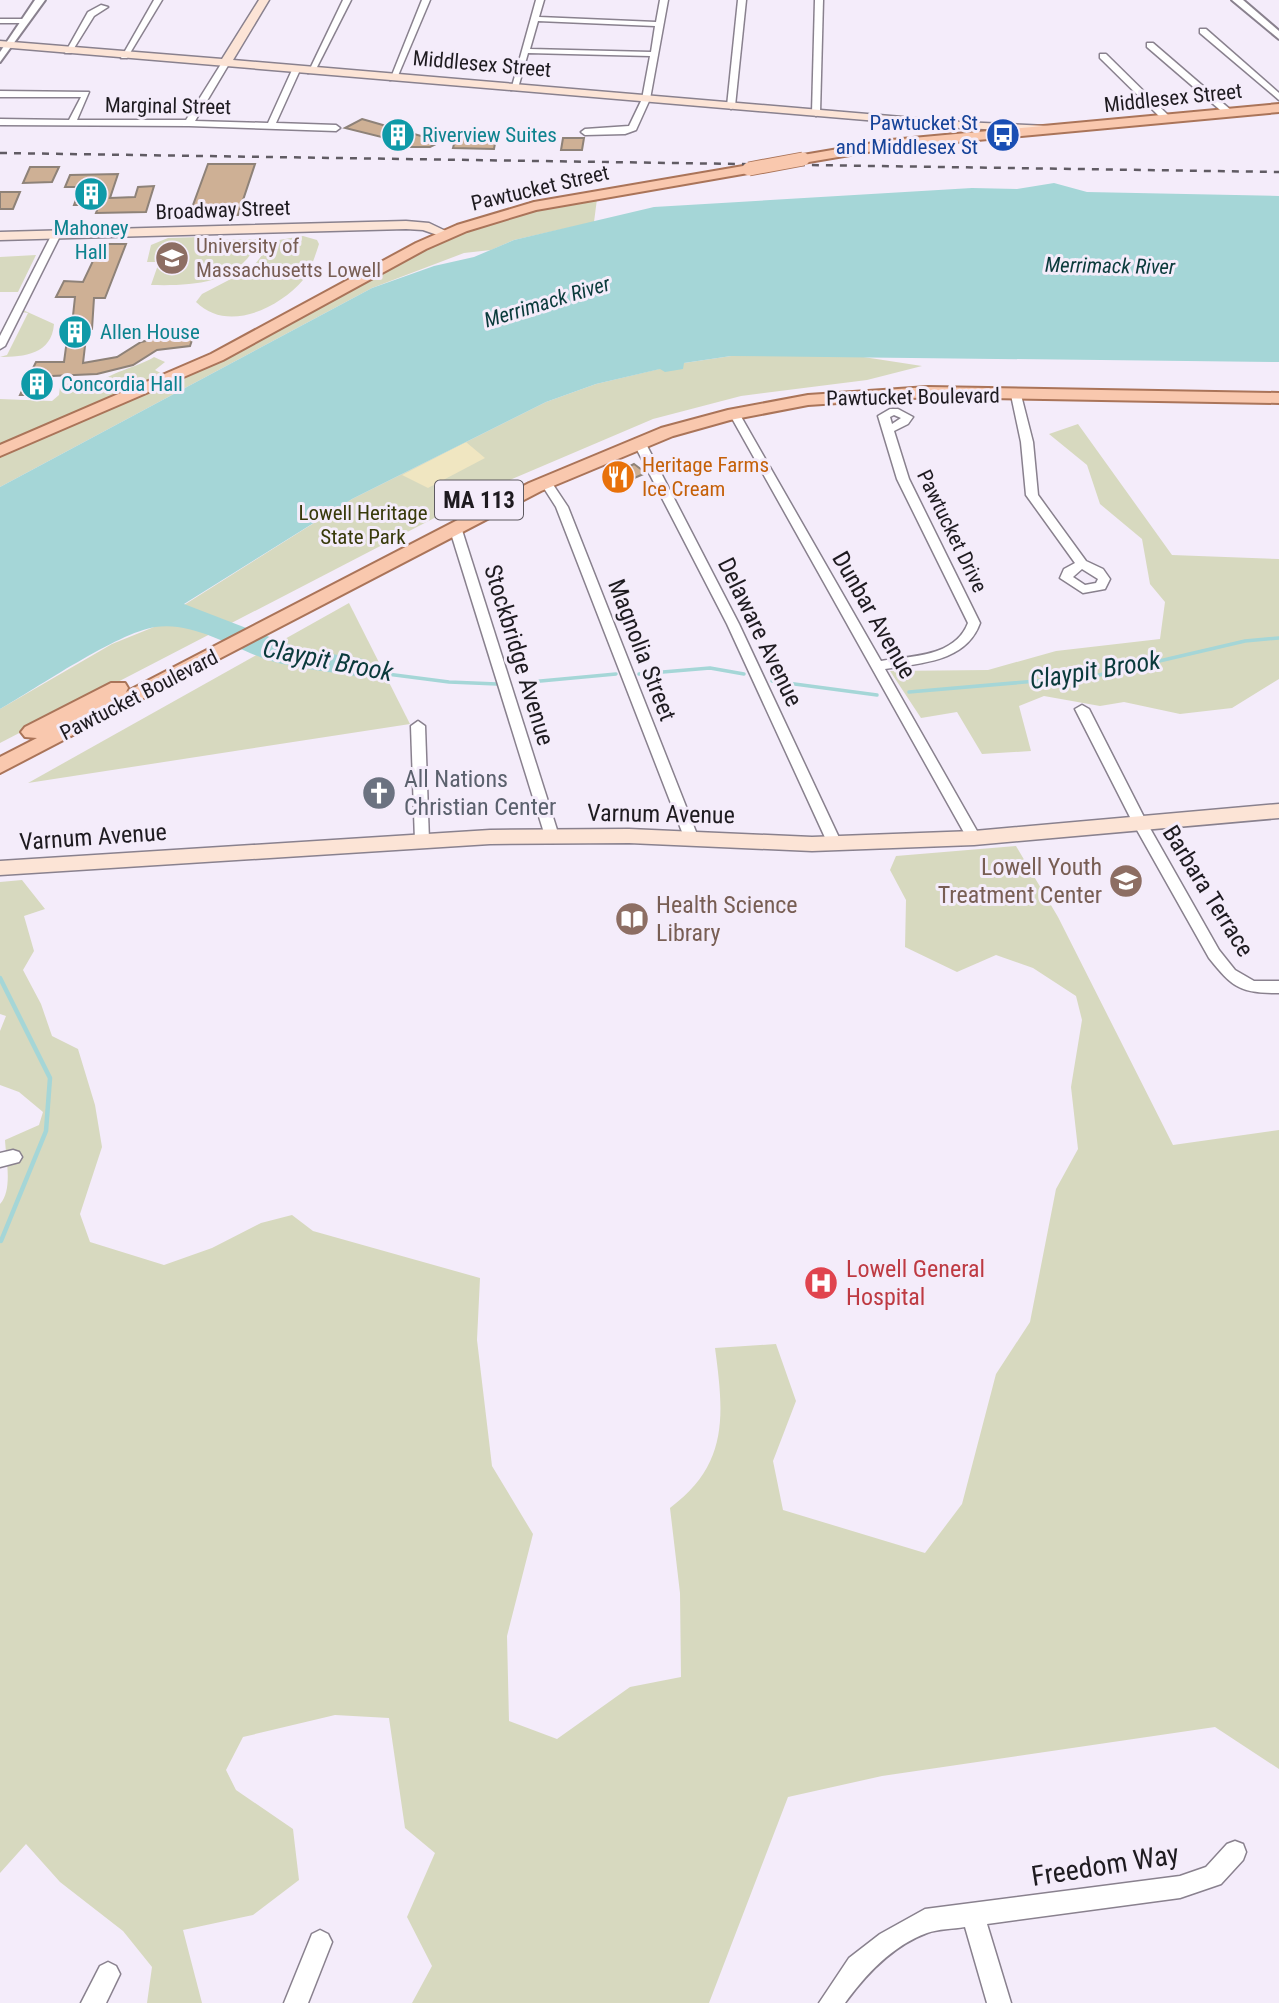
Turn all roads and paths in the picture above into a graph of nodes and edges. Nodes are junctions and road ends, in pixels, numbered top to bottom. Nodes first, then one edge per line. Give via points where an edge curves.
1 (40, 0) edge
2 (158, 0) edge
3 (264, 0) edge
4 (347, 0) edge
5 (426, 0) edge
6 (540, 0) edge
7 (664, 0) edge
8 (742, 0) edge
9 (819, 0) edge
10 (1237, 0) edge
11 (104, 7) dead end
12 (534, 19) junction
13 (0, 21) edge
14 (25, 22) junction
15 (659, 24) junction
16 (1203, 31) dead end
17 (1279, 36) edge
18 (5, 45) edge
19 (1150, 45) dead end
20 (68, 51) junction
21 (525, 51) junction
22 (653, 54) junction
23 (124, 56) junction
24 (1103, 56) dead end
25 (0, 59) edge
26 (225, 64) junction
27 (296, 70) junction
28 (311, 71) junction
29 (393, 78) junction
30 (514, 88) junction
31 (0, 94) edge
32 (1279, 97) edge
33 (646, 99) junction
34 (731, 106) junction
35 (1279, 108) edge
36 (816, 113) junction
37 (1229, 113) junction
38 (1168, 120) junction
39 (0, 122) edge
40 (72, 122) junction
41 (189, 123) junction
42 (271, 125) junction
43 (961, 125) junction
44 (336, 128) dead end
45 (1071, 129) junction
46 (585, 132) dead end
47 (1011, 134) junction
48 (56, 234) junction
49 (446, 234) junction
50 (0, 236) edge
51 (0, 346) edge
52 (1279, 388) edge
53 (1016, 395) junction
54 (1279, 398) edge
55 (734, 413) junction
56 (887, 430) dead end
57 (639, 442) junction
58 (0, 451) edge
59 (547, 482) junction
60 (455, 527) junction
61 (1082, 564) dead end
62 (252, 628) junction
63 (220, 644) junction
64 (878, 667) junction
65 (1082, 709) dead end
66 (418, 726) dead end
67 (0, 748) edge
68 (0, 766) edge
69 (1279, 811) edge
70 (1140, 824) junction
71 (552, 836) junction
72 (691, 837) junction
73 (974, 838) junction
74 (422, 841) junction
75 (835, 844) junction
76 (0, 868) edge
77 (1279, 987) edge
78 (1235, 1852) dead end
79 (973, 1915) junction
80 (320, 1942) dead end
81 (108, 1974) dead end
82 (93, 2003) edge
83 (296, 2003) edge
84 (831, 2003) edge
85 (999, 2003) edge

1 - 14 street
2 - 23 street
3 - 26 main road
4 - 28 street
5 - 29 street
6 - 12 street
7 - 15 street
8 - 34 street
9 - 36 street
10 - 17 street
11 - 20 street via 91,13
12 - 15 street
12 - 21 street
13 - 14 street
14 - 18 street
15 - 22 street
16 - 32 street
18 - 20 main road, Middlesex Street
18 - 25 street
19 - 37 street
20 - 23 main road, Middlesex Street
21 - 22 street
21 - 30 street
22 - 33 street
23 - 26 main road, Middlesex Street
24 - 38 street
26 - 27 main road, Middlesex Street
26 - 41 street
27 - 28 main road, Middlesex Street
27 - 42 street
28 - 29 main road, Middlesex Street
29 - 30 main road, Middlesex Street
30 - 33 main road, Middlesex Street
31 - 40 street via 86,94
33 - 34 main road, Middlesex Street
33 - 46 street via 629,130
34 - 36 main road, Middlesex Street
35 - 37 main road, Middlesex Street
36 - 43 main road, Middlesex Street
37 - 38 main road, Middlesex Street
38 - 45 main road, Middlesex Street
39 - 40 street, Marginal Street
40 - 41 street, Marginal Street
41 - 42 street, Marginal Street
42 - 44 street, Marginal Street
43 - 45 main road, Middlesex Street
43 - 47 main road, Middlesex Street
45 - 47 main road, Middlesex Street
47 - 49 main road, Pawtucket Street, bridge via 872,146 534,206
48 - 49 main road, Broadway Street via 406,225
48 - 50 main road, Broadway Street
48 - 51 street
49 - 58 main road, Pawtucket Street via 217,357
52 - 62 main road, Pawtucket Boulevard / MA 113 via 903,382 818,388 734,401 646,426 489,495
53 - 54 main road, Pawtucket Boulevard / MA 113
53 - 55 main road, Pawtucket Boulevard / MA 113 via 857,395
53 - 61 street via 1032,495
55 - 57 main road, Pawtucket Boulevard / MA 113
55 - 64 street, Dunbar Avenue
56 - 64 street, Pawtucket Drive via 907,488 974,622 960,646
57 - 59 main road, Pawtucket Boulevard / MA 113
57 - 75 street, Delaware Avenue via 733,624
59 - 60 main road, Pawtucket Boulevard / MA 113
59 - 72 street, Magnolia Street via 562,507
60 - 62 main road, Pawtucket Boulevard / MA 113
60 - 71 street, Stockbridge Avenue
62 - 63 main road, Pawtucket Boulevard / MA 113
63 - 67 main road, Pawtucket Boulevard / MA 113
63 - 68 main road, Pawtucket Boulevard / MA 113
64 - 73 street, Dunbar Avenue
65 - 70 street, Barbara Terrace
66 - 74 street
69 - 70 main road, Varnum Avenue
70 - 73 main road, Varnum Avenue
70 - 77 street, Barbara Terrace via 1230,974 1251,987
71 - 72 main road, Varnum Avenue
71 - 74 main road, Varnum Avenue
72 - 75 main road, Varnum Avenue
73 - 75 main road, Varnum Avenue
74 - 76 main road, Varnum Avenue
78 - 79 street, Freedom Way via 1213,1876 1180,1887
79 - 84 street, Freedom Way via 925,1921 888,1942 857,1966
79 - 85 street
80 - 83 street
81 - 82 street

